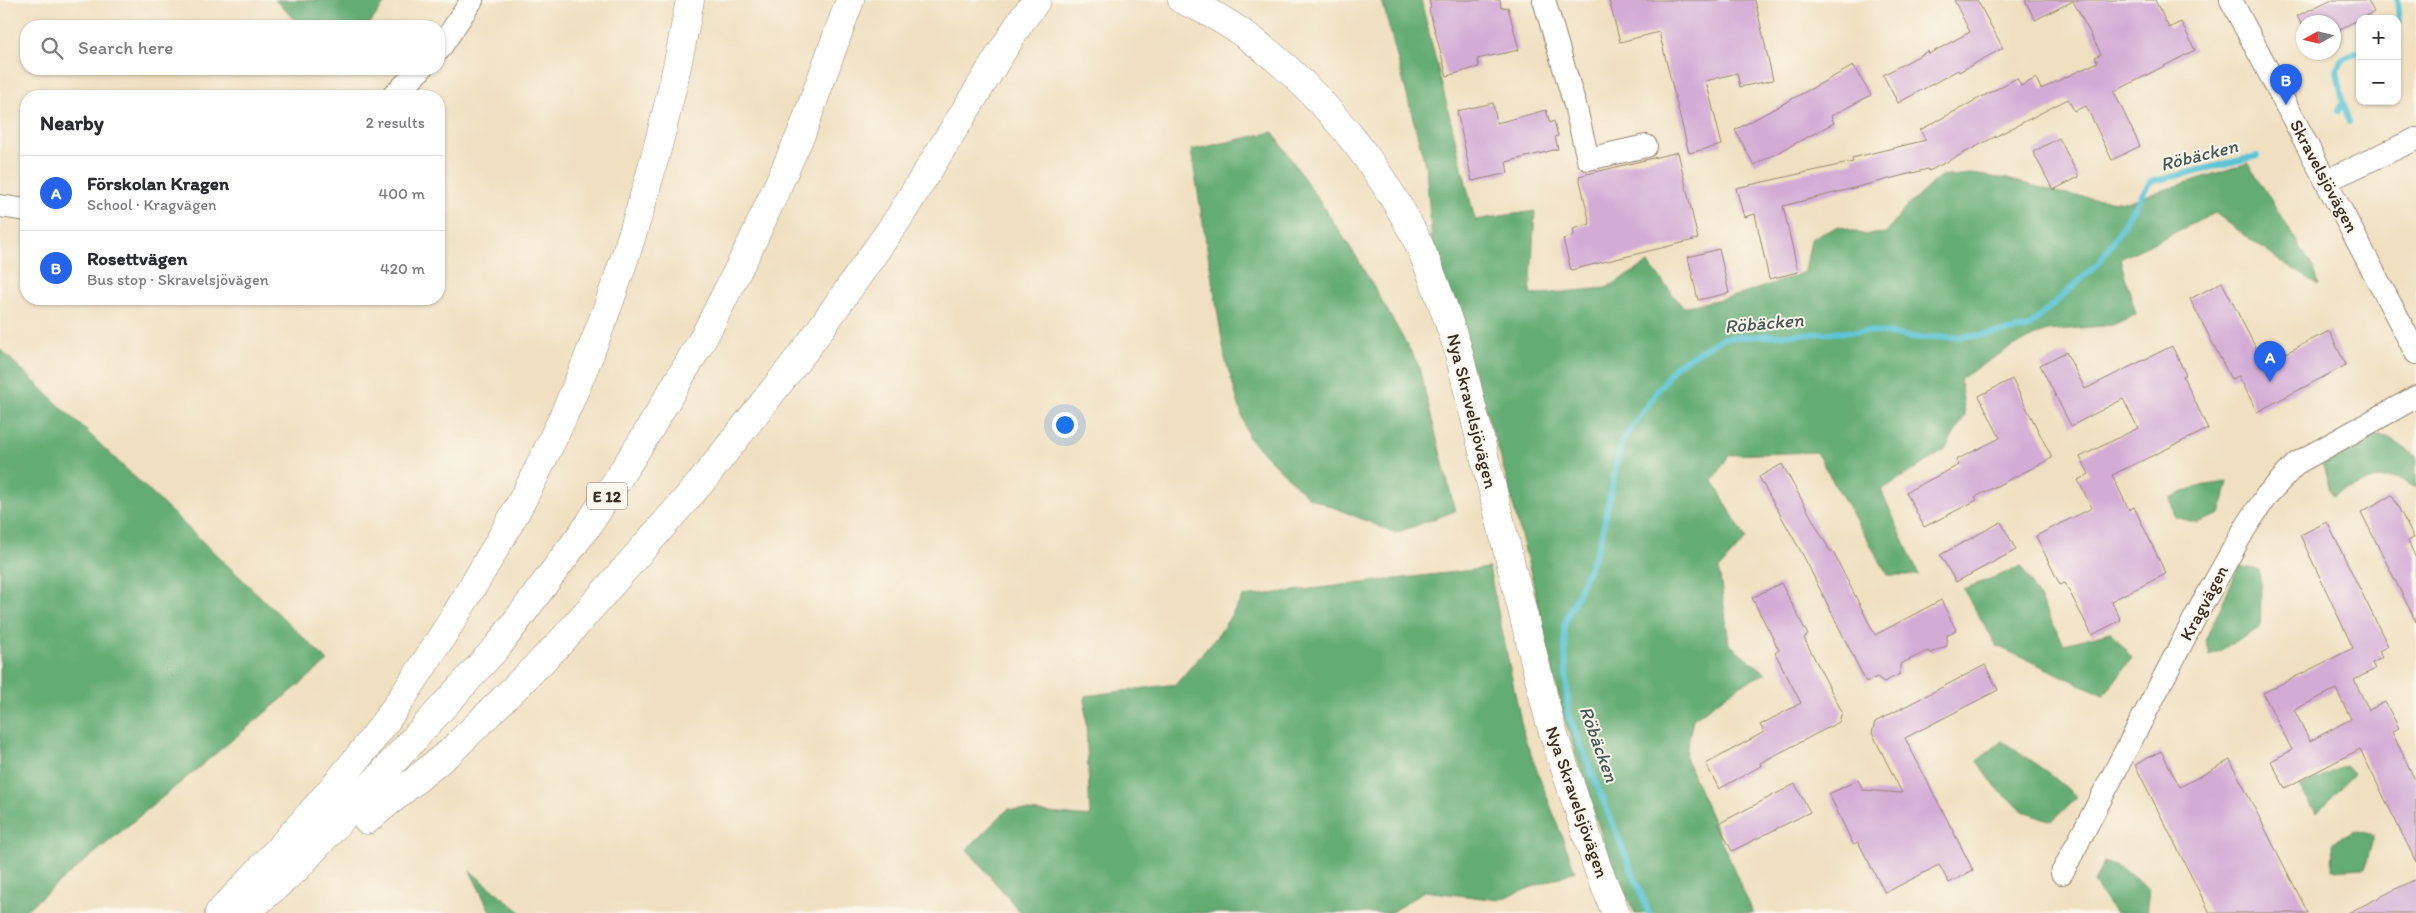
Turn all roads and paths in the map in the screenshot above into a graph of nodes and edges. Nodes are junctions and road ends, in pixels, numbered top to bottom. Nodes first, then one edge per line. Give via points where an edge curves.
1 (472, 0) edge
2 (690, 0) edge
3 (850, 0) edge
4 (869, 0) edge
5 (1037, 0) edge
6 (1182, 0) edge
7 (1544, 0) edge
8 (2231, 0) edge
9 (445, 41) edge
10 (415, 75) edge
11 (400, 90) edge
12 (2416, 139) edge
13 (1646, 146) dead end
14 (2326, 181) junction
15 (0, 206) edge
16 (20, 209) edge
17 (2416, 353) edge
18 (2416, 397) edge
19 (367, 820) junction
20 (2062, 873) dead end
21 (219, 913) edge
22 (245, 913) edge
23 (272, 913) edge
24 (1616, 913) edge

1 - 9 street
2 - 21 main road via 655,151 627,249 593,347 542,462 494,553 429,658 354,763 280,849
3 - 22 main road, E 12 via 802,132 754,238 705,335 589,524 498,646 296,870
4 - 19 main road, E 12 via 817,142 771,244 717,345 658,444 601,535 509,658
5 - 19 main road via 890,230 809,345 702,481 559,644 451,751
6 - 24 main road, Nya Skravelsjövägen via 1212,12 1248,36 1328,109 1361,152 1415,236 1457,346 1550,723 1598,869
7 - 13 street via 1588,159
8 - 14 street, Skravelsjövägen
10 - 11 street
12 - 14 street
14 - 17 street, Skravelsjövägen
15 - 16 street
18 - 20 street, Kragvägen via 2297,463 2267,494 2200,608
19 - 23 main road, E 12

